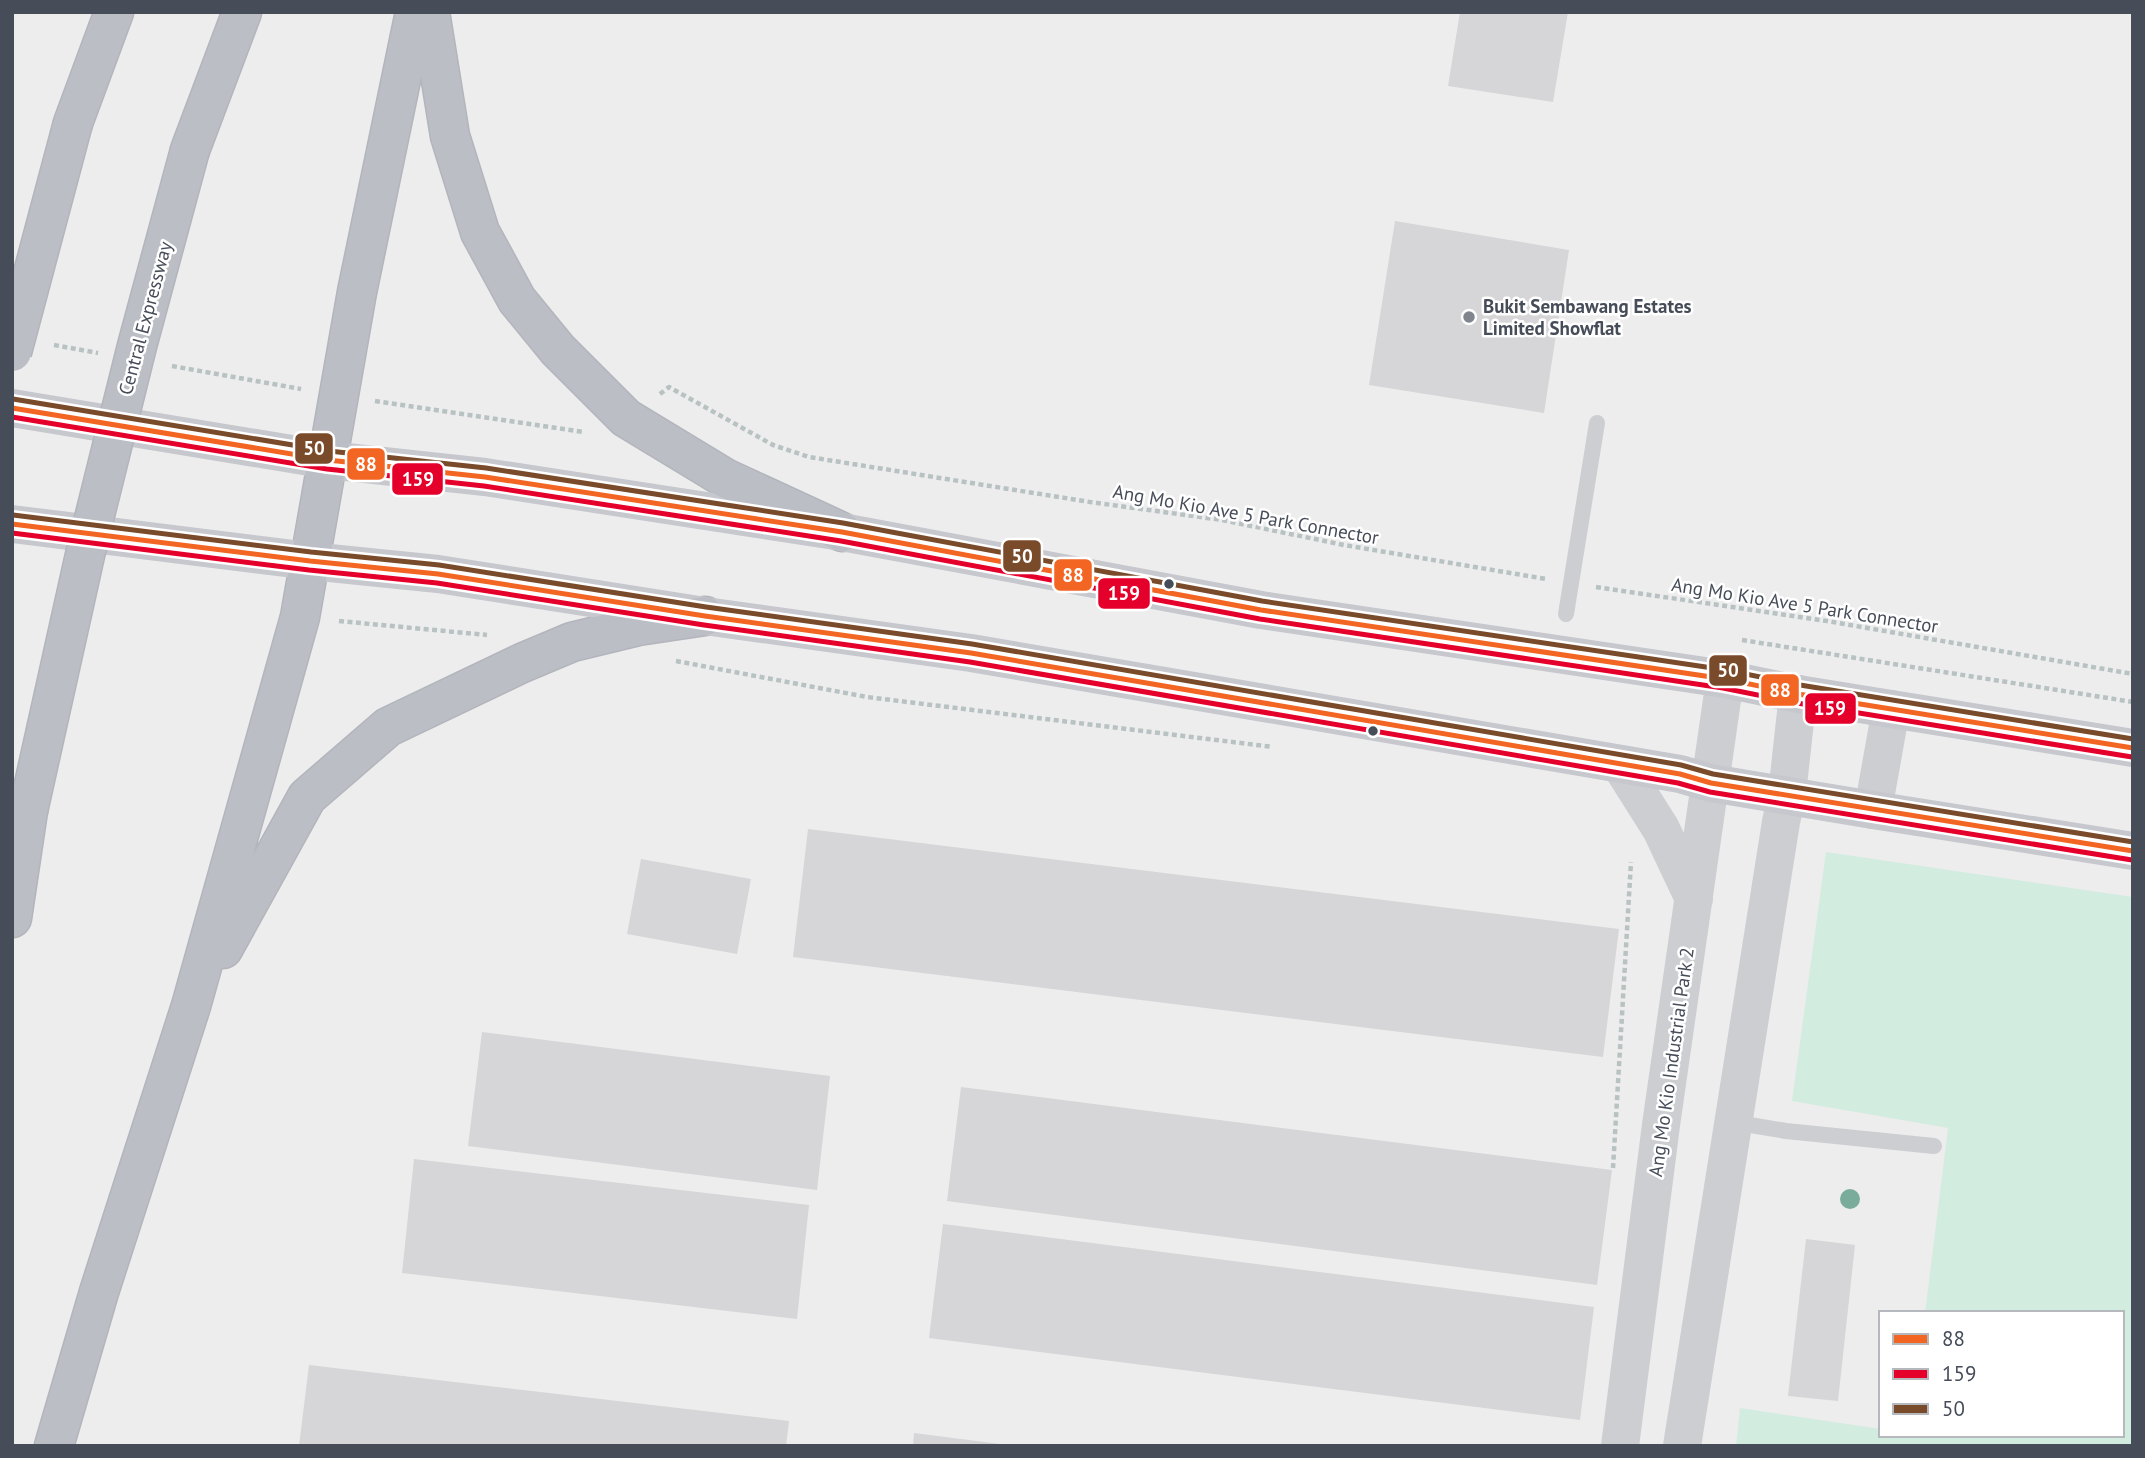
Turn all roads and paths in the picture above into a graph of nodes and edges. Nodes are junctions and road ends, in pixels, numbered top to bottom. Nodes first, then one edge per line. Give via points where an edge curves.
1 (114, 12) edge
2 (242, 12) edge
3 (415, 12) edge
4 (430, 12) edge
5 (12, 352) edge
6 (339, 396) junction
7 (12, 408) edge
8 (626, 418) junction
9 (1597, 422) dead end
10 (328, 460) junction
11 (12, 524) edge
12 (842, 532) junction
13 (310, 561) junction
14 (1572, 583) junction
15 (1566, 614) dead end
16 (300, 617) junction
17 (705, 617) junction
18 (495, 635) dead end
19 (1734, 638) dead end
20 (666, 659) dead end
21 (2133, 674) edge
22 (1726, 680) junction
23 (1798, 694) junction
24 (2133, 702) edge
25 (1891, 709) junction
26 (1281, 748) dead end
27 (2133, 748) edge
28 (1620, 764) junction
29 (1711, 783) junction
30 (1787, 794) junction
31 (1873, 810) junction
32 (2133, 851) edge
33 (1632, 852) dead end
34 (1694, 899) junction
35 (12, 918) edge
36 (191, 1006) junction
37 (1732, 1122) junction
38 (1934, 1146) dead end
39 (1612, 1177) dead end
40 (54, 1446) edge
41 (1620, 1446) edge
42 (1682, 1446) edge

1 - 5 highway, bridge via 73,123
2 - 35 highway, Central Expressway, bridge via 190,150 137,346 28,811
3 - 6 highway
4 - 8 highway via 450,136 480,232 517,300 558,350
6 - 8 path, Ang Mo Kio Ave 5 Park Connector via 583,433
6 - 10 highway
7 - 10 main road
8 - 12 highway via 725,478
8 - 14 path, Ang Mo Kio Ave 5 Park Connector via 669,387 773,445 809,457 1222,520
9 - 14 lane
10 - 12 main road via 485,477
10 - 13 highway
11 - 13 main road
12 - 22 main road via 1261,610
13 - 16 highway
13 - 17 main road via 438,574
14 - 15 lane
14 - 21 path, Ang Mo Kio Ave 5 Park Connector
16 - 18 path
16 - 36 highway
17 - 28 main road via 971,653
17 - 36 highway via 638,626 572,642 388,727 307,796
19 - 24 path
20 - 26 path via 867,697
22 - 23 main road
22 - 29 street, Ang Mo Kio Industrial Park 2
23 - 25 main road
23 - 30 street
25 - 27 main road
25 - 31 street
28 - 29 main road
28 - 34 street via 1657,820
29 - 30 main road
29 - 34 street, Ang Mo Kio Industrial Park 2
30 - 31 main road
30 - 37 street
31 - 32 main road
33 - 39 path
34 - 41 street, Ang Mo Kio Industrial Park 2
36 - 40 highway
37 - 38 lane
37 - 42 street

